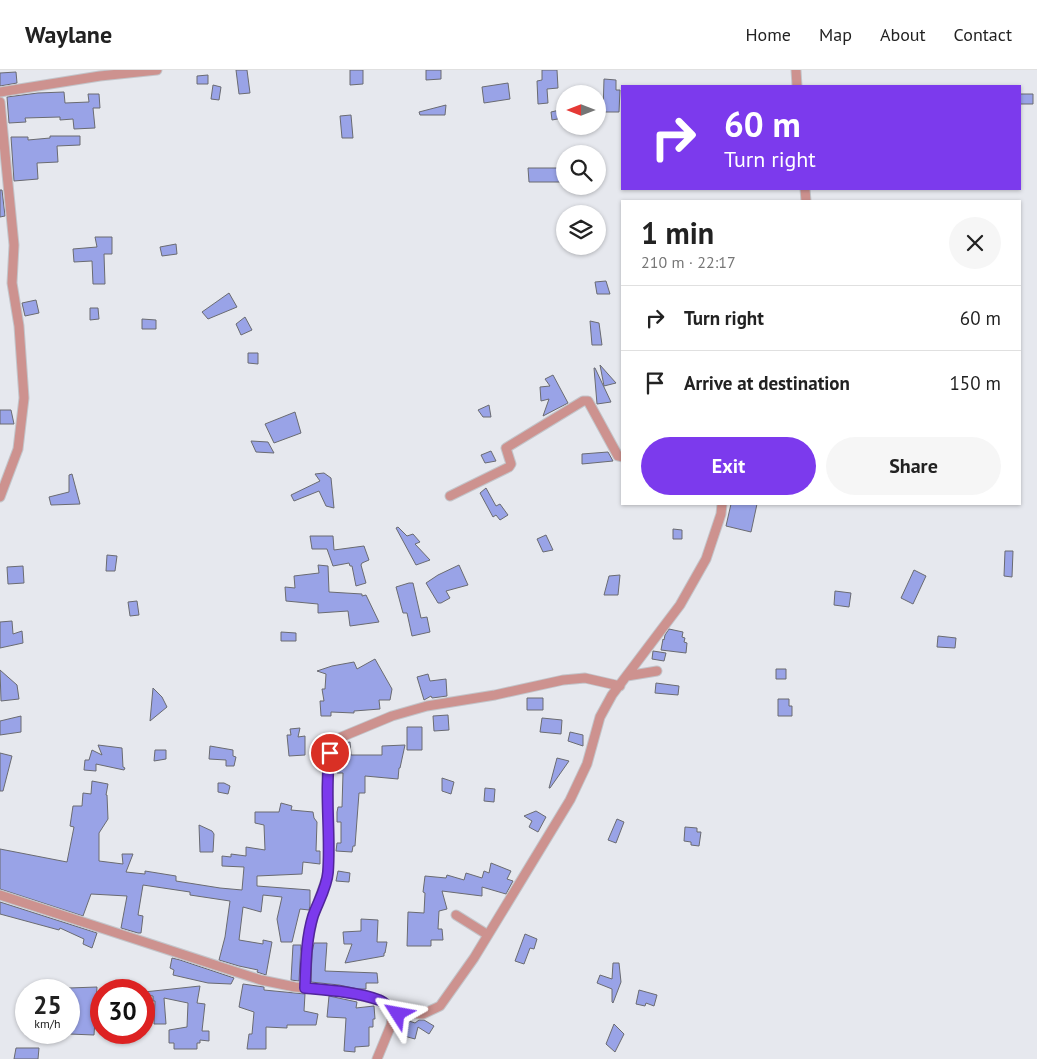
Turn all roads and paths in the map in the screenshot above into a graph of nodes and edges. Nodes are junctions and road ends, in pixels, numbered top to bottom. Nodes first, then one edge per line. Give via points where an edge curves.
1 (156, 70) edge
2 (796, 70) edge
3 (797, 85) edge
4 (0, 92) edge
5 (0, 102) edge
6 (621, 457) edge
7 (450, 496) dead end
8 (0, 497) edge
9 (722, 505) edge
10 (658, 671) dead end
11 (628, 676) junction
12 (620, 686) junction
13 (0, 896) edge
14 (456, 915) dead end
15 (488, 935) junction
16 (305, 988) junction
17 (393, 1011) junction
18 (377, 1059) edge

1 - 4 street
2 - 3 street
5 - 8 street via 14,245 12,283 24,398 18,448
6 - 7 street via 588,401 583,400 506,448 509,467
9 - 11 street via 706,559 680,605
10 - 11 street
11 - 12 street
12 - 15 street via 600,717 587,764 570,800
12 - 16 street via 585,678 563,680 427,706 392,716 339,738 330,753 328,769 328,874 309,934
13 - 16 street via 262,980
14 - 15 street
15 - 17 street via 440,1006 423,1014
16 - 17 street via 338,991 382,1001
17 - 18 street via 391,1025

